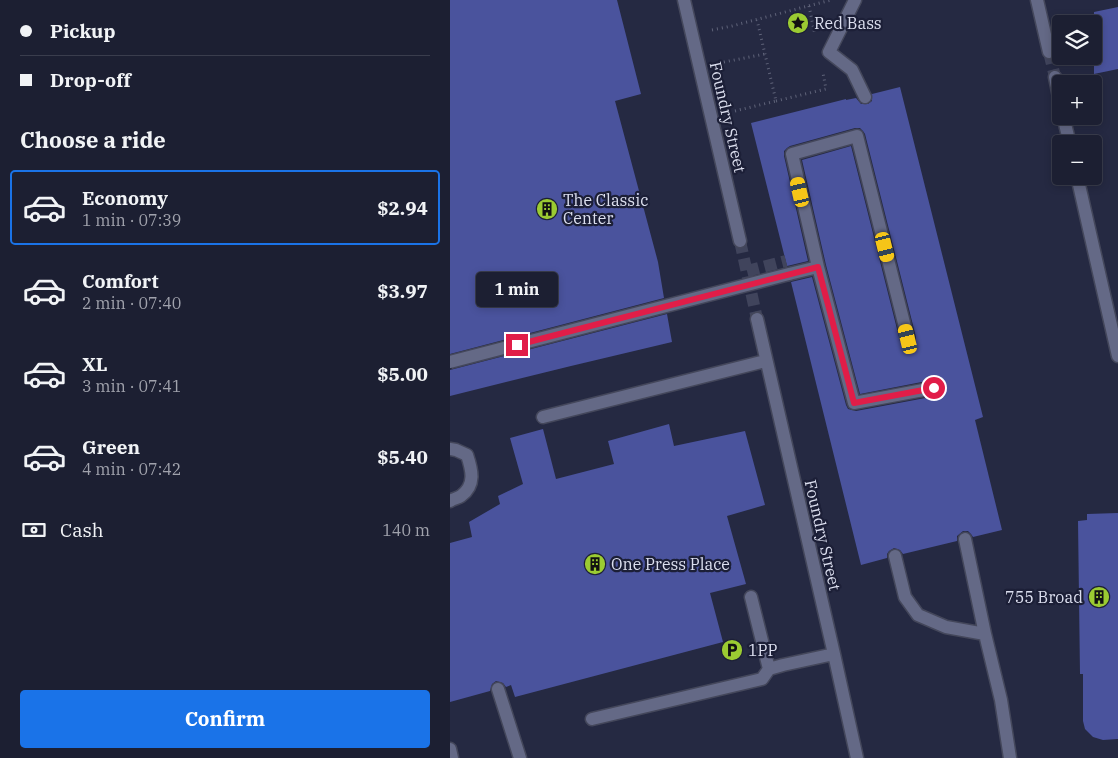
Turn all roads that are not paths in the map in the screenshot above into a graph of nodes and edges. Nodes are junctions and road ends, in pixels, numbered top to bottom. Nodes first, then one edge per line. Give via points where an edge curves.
1 (684, 0) edge
2 (855, 0) edge
3 (1037, 0) edge
4 (1049, 52) tunnel mouth
5 (865, 97) dead end
6 (1079, 185) edge
7 (740, 241) tunnel mouth
8 (818, 267) junction
9 (756, 319) tunnel mouth
10 (908, 339) dead end
11 (1118, 356) edge
12 (765, 361) junction
13 (450, 362) edge
14 (934, 388) dead end
15 (543, 417) dead end
16 (450, 449) edge
17 (450, 501) edge
18 (965, 539) dead end
19 (895, 556) dead end
20 (751, 597) dead end
21 (985, 634) junction
22 (834, 654) junction
23 (769, 669) junction
24 (498, 689) dead end
25 (592, 719) dead end
26 (450, 749) edge
27 (452, 758) edge
28 (520, 758) edge
29 (857, 758) edge
30 (1010, 758) edge

1 - 7 street, Foundry Street
2 - 5 street via 829,52 852,70
3 - 4 street
6 - 11 street
8 - 10 street via 792,154 857,136
8 - 13 street, bridge
8 - 14 street via 854,403
9 - 12 street, Foundry Street
12 - 15 street
12 - 22 street, Foundry Street
16 - 17 street via 468,455 472,470 470,484 462,496
18 - 21 street
19 - 21 street via 906,598 918,615 946,627
20 - 23 street
21 - 30 street via 1001,700
22 - 23 street
22 - 29 street, Foundry Street
23 - 25 street via 762,679
24 - 28 street
26 - 27 street

